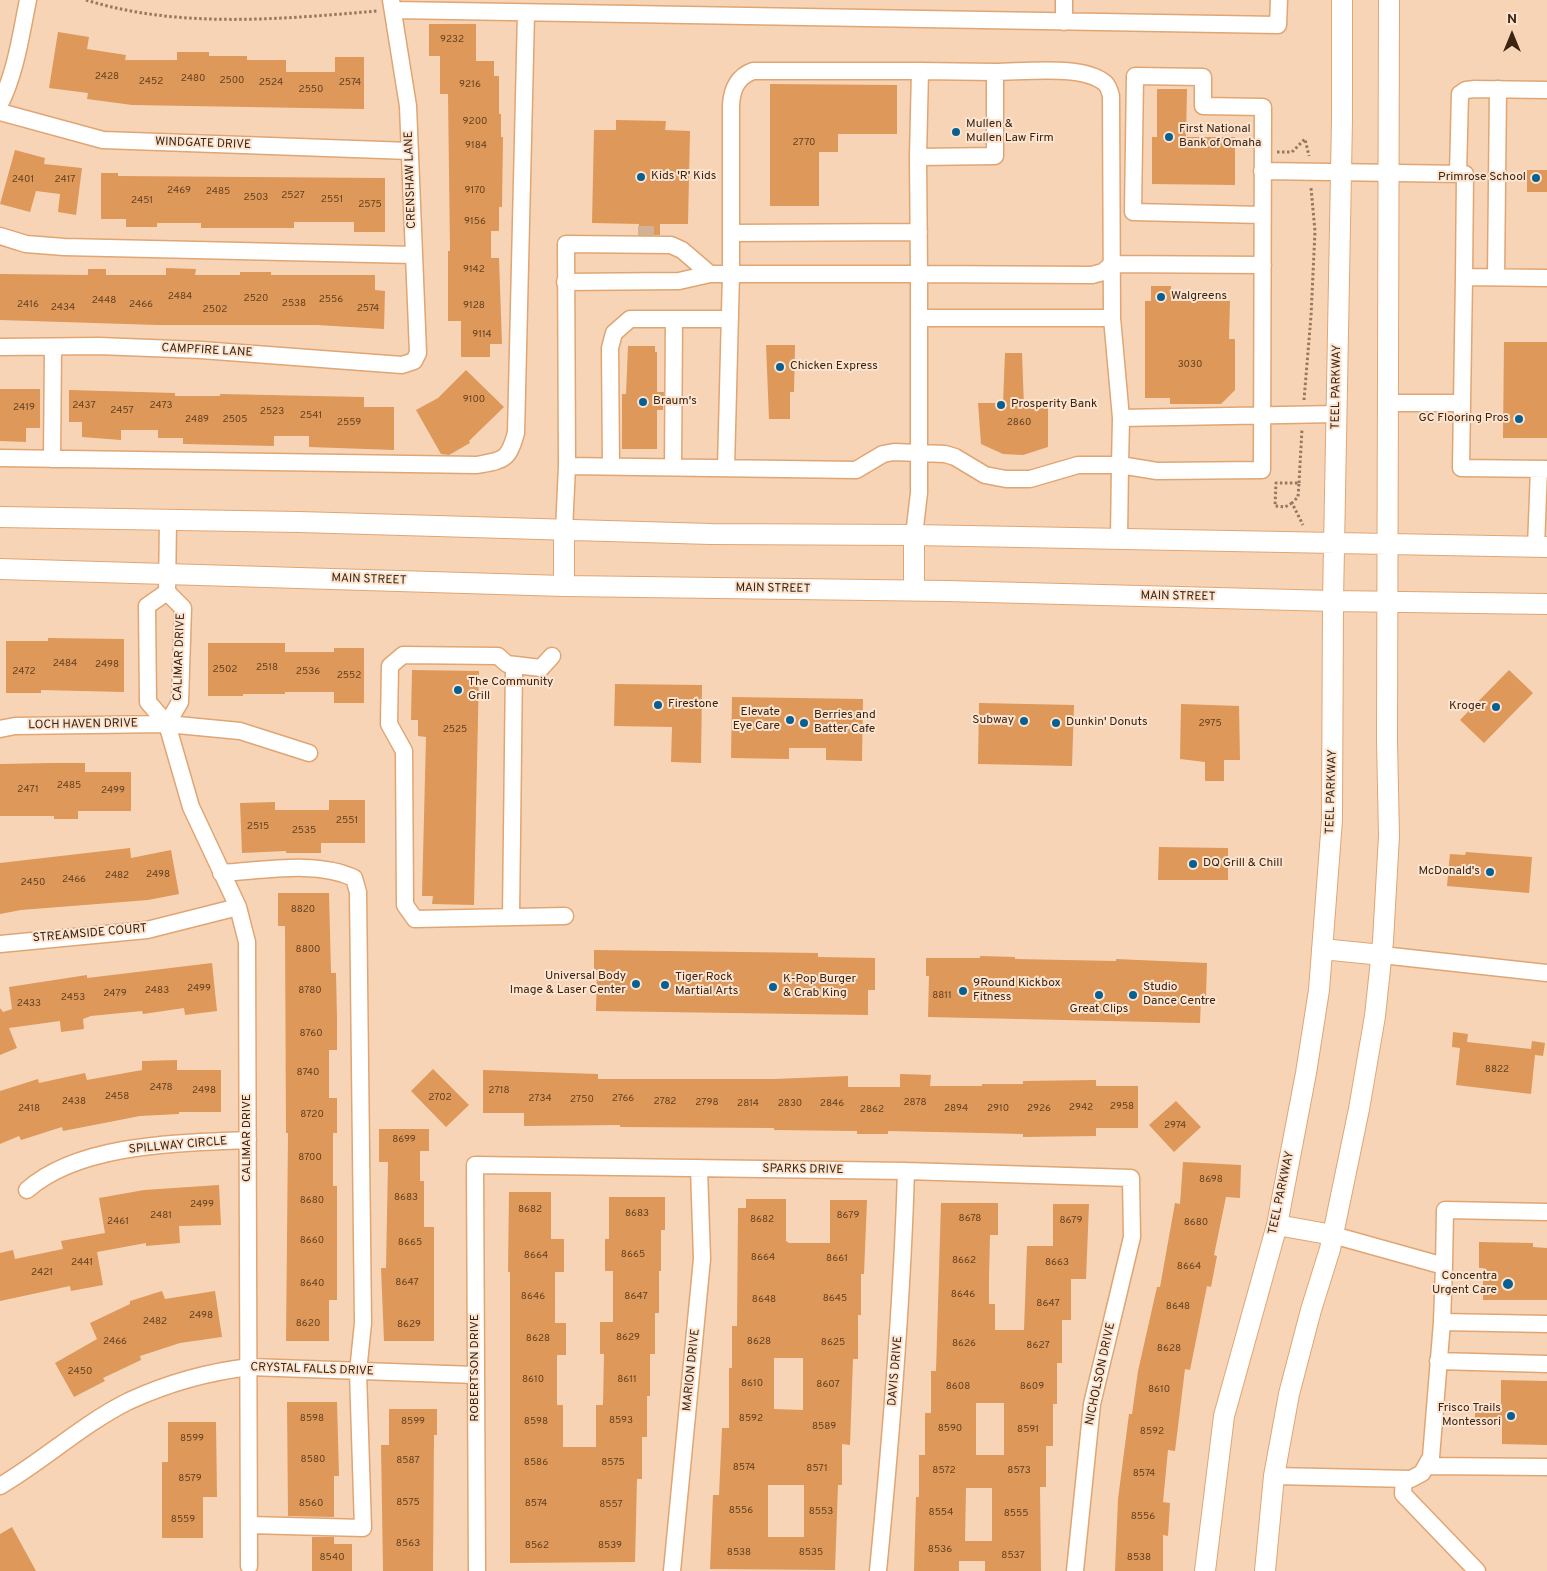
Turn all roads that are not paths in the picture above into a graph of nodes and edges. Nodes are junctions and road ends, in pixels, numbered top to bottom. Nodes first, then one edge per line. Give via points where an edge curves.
1 (28, 0) edge
2 (1064, 0) edge
3 (1279, 0) edge
4 (1342, 0) edge
5 (1389, 0) edge
6 (392, 5) edge
7 (526, 13) junction
8 (1064, 22) junction
9 (920, 70) junction
10 (995, 72) junction
11 (1498, 89) junction
12 (1547, 90) edge
13 (0, 104) edge
14 (0, 112) edge
15 (410, 151) junction
16 (918, 157) junction
17 (1262, 171) junction
18 (1341, 173) junction
19 (1388, 173) junction
20 (1458, 174) junction
21 (1262, 215) junction
22 (918, 232) junction
23 (731, 233) junction
24 (638, 234) tunnel mouth
25 (660, 234) tunnel mouth
26 (0, 236) edge
27 (566, 244) junction
28 (414, 255) junction
29 (690, 256) junction
30 (1112, 264) junction
31 (1263, 265) junction
32 (710, 274) junction
33 (731, 274) junction
34 (919, 274) junction
35 (1464, 277) junction
36 (1496, 277) junction
37 (1547, 278) edge
38 (565, 282) junction
39 (920, 318) junction
40 (1112, 318) junction
41 (674, 319) junction
42 (730, 319) junction
43 (0, 347) edge
44 (53, 347) junction
45 (414, 361) joint
46 (1387, 403) junction
47 (1462, 403) junction
48 (1337, 414) junction
49 (1262, 416) junction
50 (1121, 418) junction
51 (918, 454) junction
52 (0, 458) edge
53 (52, 459) junction
54 (1120, 465) junction
55 (567, 466) junction
56 (611, 466) junction
57 (673, 467) junction
58 (726, 468) junction
59 (1543, 469) edge
60 (0, 517) edge
61 (168, 520) junction
62 (564, 531) junction
63 (914, 535) junction
64 (1119, 539) junction
65 (1335, 543) junction
66 (1387, 544) junction
67 (1542, 547) edge
68 (0, 569) edge
69 (168, 582) junction
70 (564, 586) junction
71 (914, 591) junction
72 (1333, 601) junction
73 (1387, 602) junction
74 (1547, 604) edge
75 (552, 656) dead end
76 (514, 665) junction
77 (167, 724) junction
78 (0, 728) edge
79 (309, 753) dead end
80 (220, 872) junction
81 (238, 907) junction
82 (565, 916) dead end
83 (511, 917) junction
84 (0, 944) edge
85 (1322, 949) junction
86 (1382, 955) junction
87 (1547, 973) edge
88 (248, 1140) junction
89 (475, 1165) joint
90 (699, 1168) junction
91 (906, 1171) junction
92 (1130, 1178) joint
93 (27, 1190) dead end
94 (1547, 1212) edge
95 (1277, 1225) junction
96 (1333, 1235) junction
97 (1444, 1266) junction
98 (1442, 1322) junction
99 (1547, 1324) edge
100 (1438, 1361) junction
101 (1547, 1364) edge
102 (250, 1367) junction
103 (358, 1372) junction
104 (475, 1375) junction
105 (1427, 1466) junction
106 (1547, 1467) edge
107 (1274, 1476) junction
108 (1404, 1479) junction
109 (0, 1486) edge
110 (249, 1525) junction
111 (249, 1566) dead end
112 (477, 1571) edge
113 (672, 1571) edge
114 (878, 1571) edge
115 (1075, 1571) edge
116 (1204, 1571) edge
117 (1265, 1571) edge
118 (1477, 1571) edge

1 - 13 street via 19,46
2 - 8 street
3 - 8 street via 1278,25
4 - 18 main road, TEEL PARKWAY
5 - 19 main road
6 - 7 street
6 - 15 street, CRENSHAW LANE via 408,106
7 - 8 street
7 - 53 street via 516,433 510,452 502,461 477,465
9 - 10 street
9 - 16 street
9 - 23 street via 753,71 743,75 732,94
10 - 16 street via 995,156
10 - 30 street via 1080,72 1095,76 1106,84 1111,96
11 - 12 street
11 - 20 street via 1466,90 1460,94
11 - 36 street
14 - 15 street, WINDGATE DRIVE via 103,140
15 - 28 street, CRENSHAW LANE
16 - 22 street
17 - 18 street
17 - 21 street
17 - 21 street via 1263,107 1203,106 1203,77 1135,76 1133,212
18 - 19 street
18 - 48 main road, TEEL PARKWAY
19 - 20 street
19 - 46 main road
20 - 35 street via 1465,174
21 - 31 street
22 - 23 street
22 - 34 street
23 - 33 street
24 - 27 street via 566,233
25 - 29 street via 678,235 686,242
26 - 28 street via 26,244 64,247
27 - 29 street via 671,245
27 - 38 street
28 - 45 street, CRENSHAW LANE via 418,353
29 - 32 street
30 - 31 street
30 - 34 street via 1103,272 1092,275
30 - 40 street
31 - 49 street
32 - 33 street
32 - 38 street via 679,281
33 - 34 street
33 - 42 street
34 - 39 street
35 - 36 street
35 - 47 street
36 - 37 street
38 - 55 street
39 - 40 street
39 - 51 street
40 - 50 street
41 - 42 street
41 - 56 street via 630,319 614,333 610,348
41 - 57 street
42 - 58 street
43 - 44 street, CAMPFIRE LANE
44 - 45 street, CAMPFIRE LANE via 201,350 402,365
44 - 53 street
46 - 47 street
46 - 66 main road
47 - 59 street via 1462,468
48 - 49 street
48 - 65 main road, TEEL PARKWAY
49 - 50 street
49 - 54 street via 1262,470 1157,470
50 - 54 street
51 - 54 street via 955,456 985,475 1006,479 1030,479 1078,465
51 - 58 street via 887,452 856,470
51 - 63 street
52 - 53 street
54 - 64 street
55 - 56 street
55 - 62 street
56 - 57 street
57 - 58 street
59 - 67 street
60 - 61 main road
61 - 62 main road
61 - 69 street
62 - 63 main road
62 - 70 main road
63 - 64 main road
63 - 71 main road
64 - 65 main road
65 - 66 main road
65 - 72 main road, TEEL PARKWAY
66 - 67 main road
66 - 73 main road
68 - 69 main road, MAIN STREET
69 - 70 main road, MAIN STREET
69 - 77 street, CALIMAR DRIVE via 183,608 180,702
69 - 77 street, CALIMAR DRIVE via 147,606 148,702
70 - 71 main road, MAIN STREET
71 - 72 main road, MAIN STREET
72 - 73 main road, MAIN STREET
72 - 85 main road, TEEL PARKWAY via 1332,820
73 - 74 main road, MAIN STREET
73 - 86 main road via 1389,836
75 - 76 street via 541,668
76 - 83 street
76 - 83 street via 507,664 498,656 403,656 390,666 389,724 404,751 405,905 415,919
77 - 78 street, LOCH HAVEN DRIVE
77 - 79 street, LOCH HAVEN DRIVE via 240,731
77 - 80 street, CALIMAR DRIVE via 191,807
80 - 81 street, CALIMAR DRIVE
80 - 103 street via 317,868 339,871 354,878 358,892 363,1323
81 - 84 street, STREAMSIDE COURT via 147,930
81 - 88 street, CALIMAR DRIVE via 244,924 248,958
82 - 83 street
85 - 86 main road
85 - 95 main road, TEEL PARKWAY via 1309,1054
86 - 87 street
86 - 96 main road via 1359,1109
88 - 93 street, SPILLWAY CIRCLE via 146,1146 115,1152 54,1171
88 - 102 street, CALIMAR DRIVE
89 - 90 street, SPARKS DRIVE
89 - 104 street, ROBERTSON DRIVE
90 - 91 street, SPARKS DRIVE
90 - 113 street, MARION DRIVE via 702,1258
91 - 92 street, SPARKS DRIVE
91 - 114 street, DAVIS DRIVE via 896,1382
92 - 115 street, NICHOLSON DRIVE via 1132,1236 1092,1404
94 - 97 street via 1445,1210
95 - 96 main road
95 - 116 main road, TEEL PARKWAY via 1224,1416
96 - 97 street
96 - 107 main road via 1289,1394
97 - 98 street
98 - 99 street
98 - 100 street
100 - 101 street
100 - 105 street
102 - 103 street, CRYSTAL FALLS DRIVE
102 - 109 street, CRYSTAL FALLS DRIVE via 176,1381 127,1402
102 - 110 street, CALIMAR DRIVE
103 - 104 street, CRYSTAL FALLS DRIVE
103 - 110 street via 363,1528
104 - 112 street, ROBERTSON DRIVE
105 - 106 street
105 - 108 street via 1422,1473
107 - 108 street
107 - 117 main road
108 - 118 street via 1403,1494
110 - 111 street, CALIMAR DRIVE

